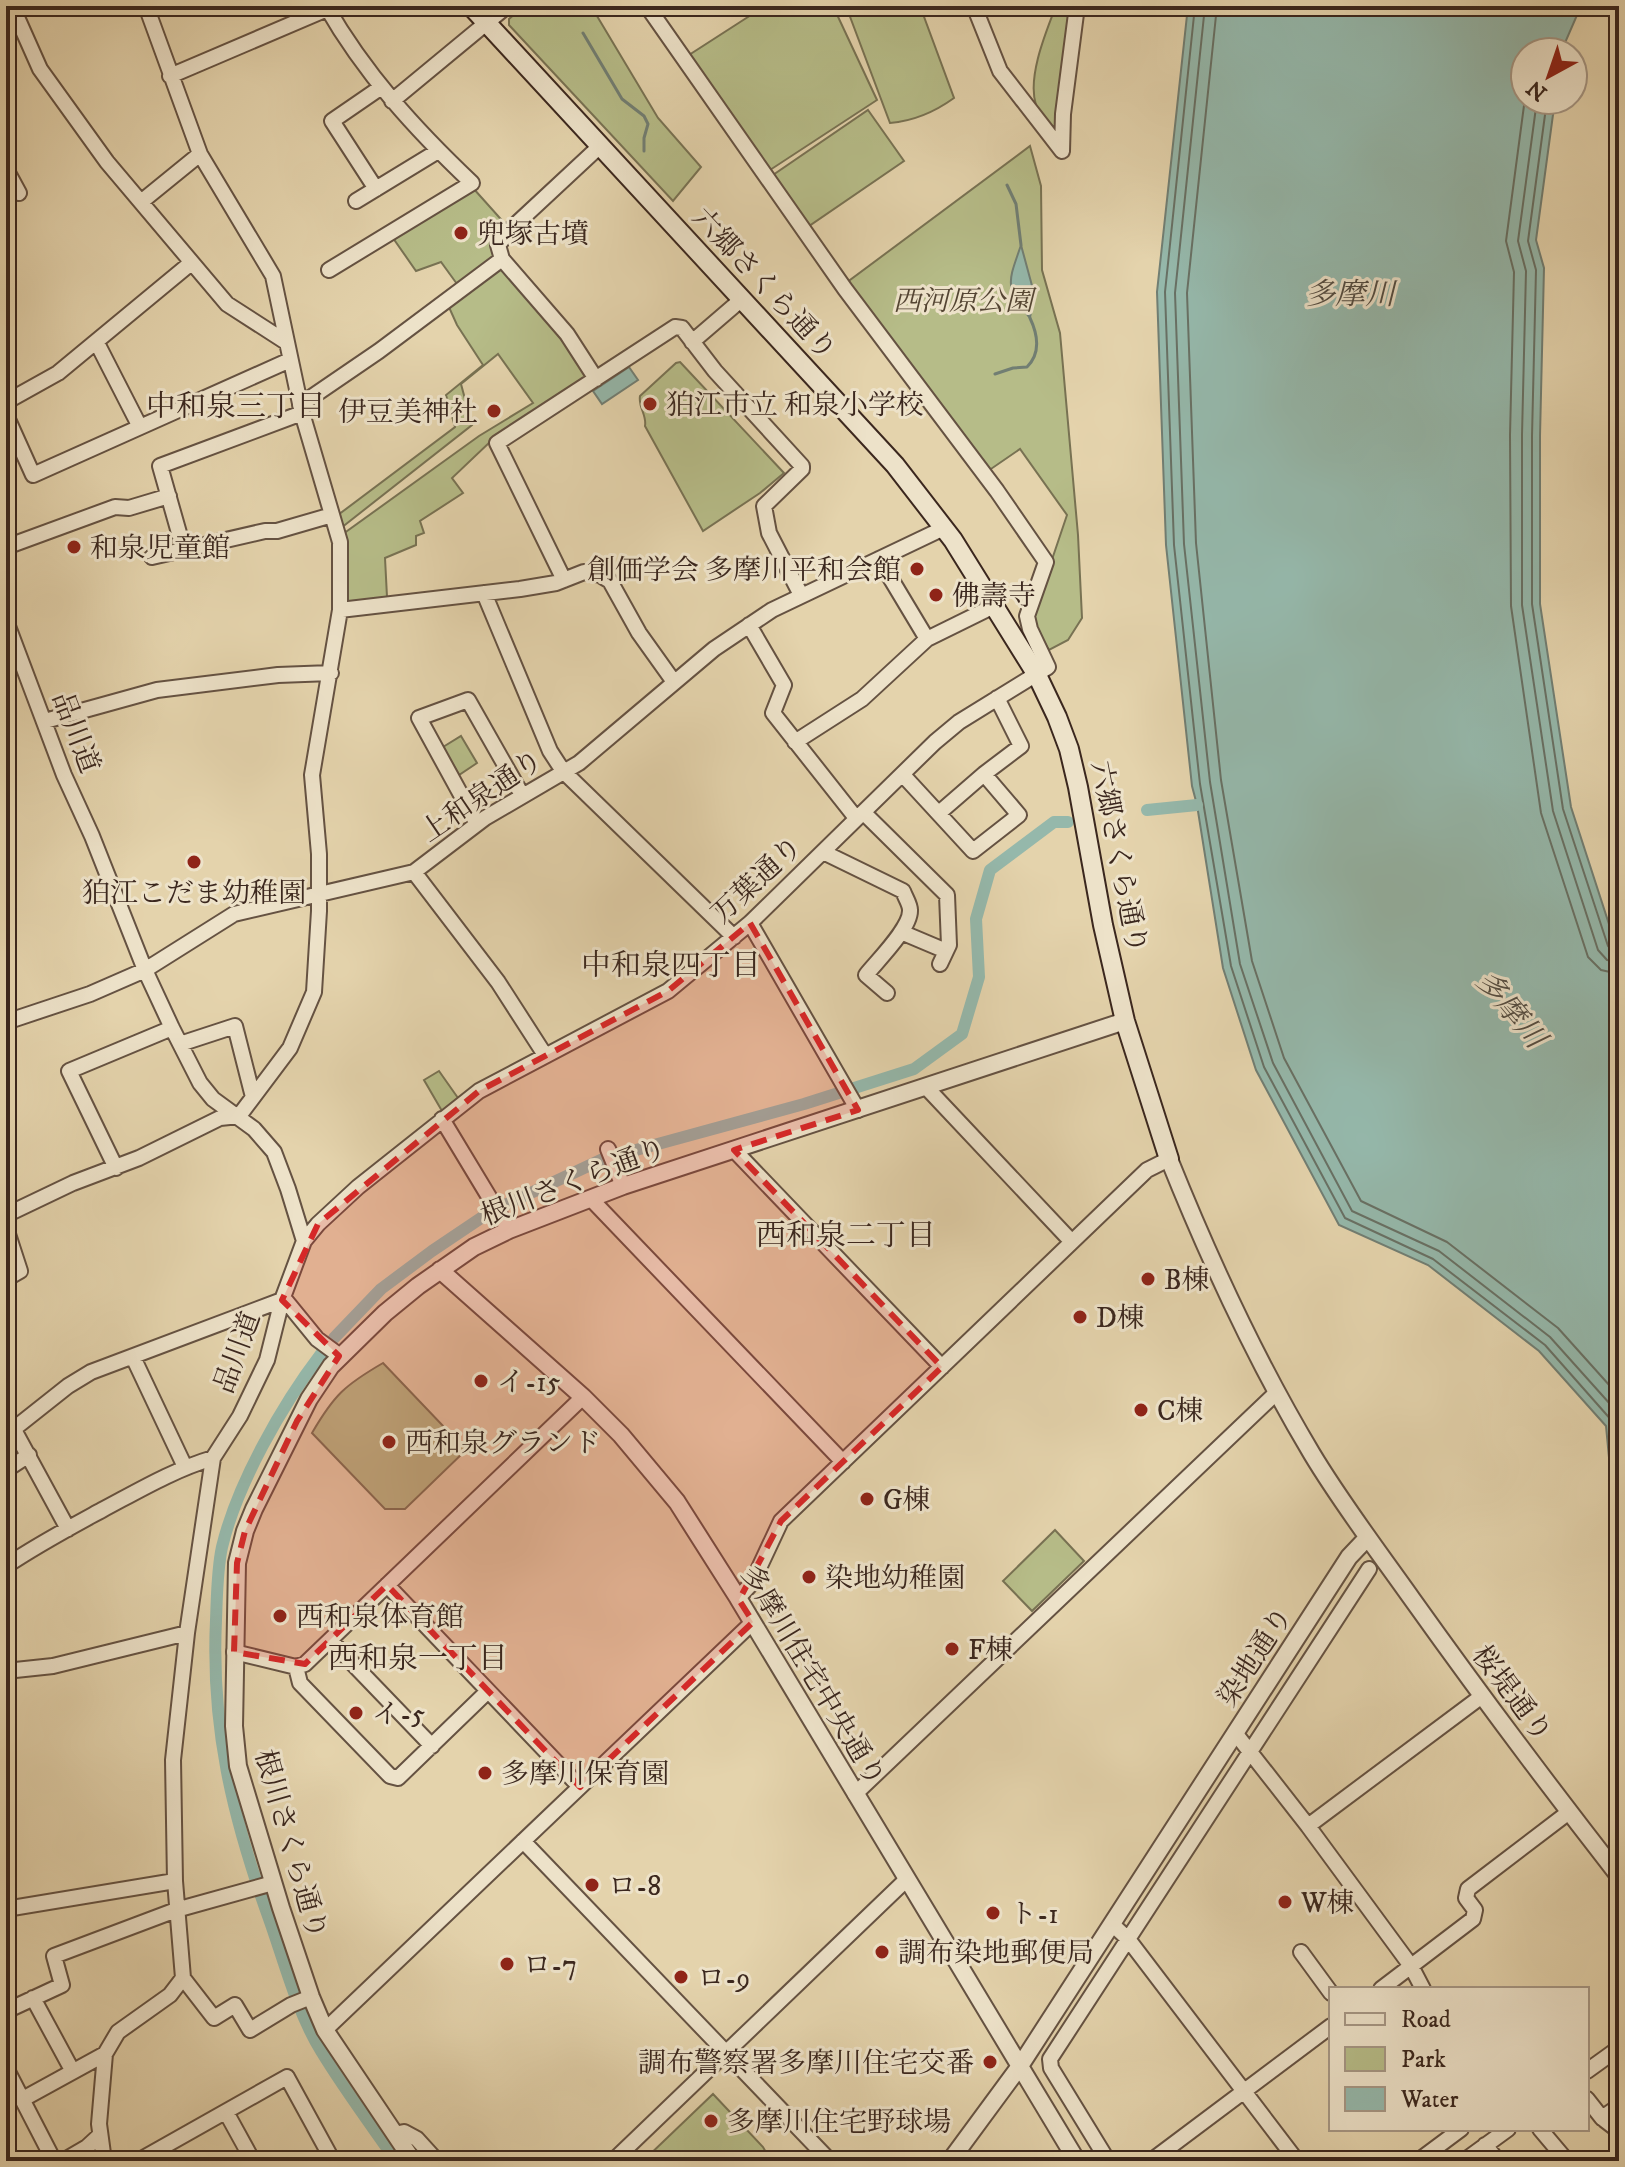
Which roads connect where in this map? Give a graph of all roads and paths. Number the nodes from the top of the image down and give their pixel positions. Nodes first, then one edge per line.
1 (12, 6) edge
2 (146, 6) edge
3 (471, 6) edge
4 (507, 6) edge
5 (647, 6) edge
6 (974, 6) edge
7 (1077, 6) edge
8 (327, 7) edge
9 (486, 21) junction
10 (170, 76) junction
11 (380, 88) junction
12 (392, 101) junction
13 (600, 146) junction
14 (438, 151) junction
15 (200, 154) junction
16 (6, 169) edge
17 (376, 189) junction
18 (19, 193) dead end
19 (356, 201) dead end
20 (141, 202) junction
21 (502, 259) junction
22 (191, 263) junction
23 (329, 270) dead end
24 (742, 299) junction
25 (286, 342) junction
26 (692, 342) junction
27 (97, 343) junction
28 (290, 360) junction
29 (596, 379) junction
30 (6, 402) edge
31 (301, 409) junction
32 (6, 415) edge
33 (140, 427) junction
34 (169, 496) junction
35 (332, 515) junction
36 (944, 528) junction
37 (6, 547) edge
38 (183, 547) junction
39 (152, 557) dead end
40 (879, 559) junction
41 (564, 580) junction
42 (484, 593) junction
43 (801, 595) junction
44 (994, 606) junction
45 (340, 610) junction
46 (6, 621) edge
47 (749, 625) junction
48 (927, 639) junction
49 (331, 673) junction
50 (1037, 675) junction
51 (674, 682) junction
52 (997, 698) junction
53 (45, 721) junction
54 (795, 742) junction
55 (563, 771) junction
56 (984, 774) junction
57 (903, 775) junction
58 (522, 795) junction
59 (939, 813) junction
60 (860, 815) junction
61 (477, 824) junction
62 (823, 852) junction
63 (414, 872) junction
64 (319, 895) junction
65 (750, 923) junction
66 (901, 932) junction
67 (734, 937) junction
68 (145, 970) junction
69 (887, 993) dead end
70 (1125, 1021) junction
71 (6, 1022) edge
72 (172, 1028) junction
73 (180, 1044) junction
74 (545, 1055) junction
75 (926, 1087) junction
76 (253, 1097) junction
77 (855, 1104) junction
78 (239, 1116) junction
79 (442, 1119) junction
80 (734, 1150) junction
81 (611, 1155) dead end
82 (1169, 1159) junction
83 (116, 1168) junction
84 (623, 1186) junction
85 (591, 1199) junction
86 (6, 1215) edge
87 (505, 1224) junction
88 (6, 1228) edge
89 (304, 1241) junction
90 (1072, 1242) junction
91 (440, 1270) junction
92 (6, 1279) edge
93 (282, 1300) junction
94 (340, 1356) junction
95 (133, 1357) junction
96 (942, 1367) junction
97 (1276, 1393) junction
98 (583, 1397) junction
99 (9, 1420) edge
100 (29, 1455) junction
101 (213, 1458) junction
102 (843, 1462) junction
103 (185, 1467) junction
104 (6, 1470) edge
105 (68, 1529) junction
106 (1367, 1538) junction
107 (6, 1566) edge
108 (1369, 1569) dead end
109 (387, 1585) junction
110 (738, 1598) junction
111 (753, 1622) junction
112 (187, 1633) junction
113 (330, 1640) junction
114 (234, 1652) junction
115 (296, 1667) junction
116 (6, 1671) edge
117 (488, 1691) junction
118 (1482, 1696) junction
119 (1236, 1734) junction
120 (432, 1746) junction
121 (1251, 1752) junction
122 (580, 1787) junction
123 (855, 1794) junction
124 (1569, 1812) junction
125 (1308, 1826) junction
126 (523, 1841) junction
127 (1619, 1876) edge
128 (907, 1879) junction
129 (175, 1881) junction
130 (269, 1884) junction
131 (6, 1909) edge
132 (176, 1910) junction
133 (1112, 1924) junction
134 (1128, 1939) junction
135 (1301, 1952) dead end
136 (1411, 1966) junction
137 (183, 1978) junction
138 (1384, 1987) edge
139 (1422, 1987) edge
140 (1329, 1990) edge
141 (33, 1998) junction
142 (302, 2000) junction
143 (6, 2011) edge
144 (1329, 2027) edge
145 (325, 2030) junction
146 (1619, 2048) edge
147 (727, 2052) junction
148 (105, 2054) junction
149 (1020, 2066) junction
150 (6, 2068) edge
151 (72, 2070) junction
152 (1589, 2070) edge
153 (1244, 2091) junction
154 (23, 2099) junction
155 (1589, 2102) edge
156 (1619, 2106) edge
157 (226, 2112) junction
158 (1602, 2118) junction
159 (1458, 2131) edge
160 (1505, 2131) edge
161 (1542, 2131) edge
162 (1619, 2131) edge
163 (395, 2134) junction
164 (100, 2135) junction
165 (1485, 2145) junction
166 (165, 2146) junction
167 (54, 2161) edge
168 (63, 2161) edge
169 (104, 2161) edge
170 (138, 2161) edge
171 (173, 2161) edge
172 (253, 2161) edge
173 (333, 2161) edge
174 (413, 2161) edge
175 (437, 2161) edge
176 (613, 2161) edge
177 (830, 2161) edge
178 (950, 2161) edge
179 (1077, 2161) edge
180 (1108, 2161) edge
181 (1151, 2161) edge
182 (1297, 2161) edge
183 (1418, 2161) edge
184 (1464, 2161) edge
185 (1498, 2161) edge
186 (1567, 2161) edge

1 - 20 street
2 - 10 street
3 - 9 main road, 六郷さくら通り
4 - 9 street
5 - 50 street
6 - 7 street
8 - 10 street
8 - 11 street
9 - 12 street
9 - 13 main road, 六郷さくら通り
10 - 15 street
11 - 12 street
11 - 17 street
12 - 14 street
13 - 21 street
13 - 24 main road, 六郷さくら通り
14 - 17 street
14 - 23 street
15 - 20 street
15 - 25 street
16 - 18 street
17 - 19 street
20 - 22 street
21 - 29 street
21 - 31 street
22 - 25 street
22 - 27 street
24 - 26 street
24 - 36 main road, 六郷さくら通り
25 - 28 street
26 - 29 street
26 - 43 street
27 - 30 street
27 - 33 street
28 - 31 street
28 - 33 street
29 - 41 street
31 - 34 street
31 - 35 street
32 - 33 street
34 - 37 street
34 - 38 street
35 - 38 street
35 - 45 street
36 - 40 street, 上和泉通り
36 - 44 main road, 六郷さくら通り
38 - 39 street
40 - 43 street, 上和泉通り
40 - 48 street
41 - 42 street
41 - 51 street
42 - 45 street
42 - 55 street
43 - 47 street, 上和泉通り
44 - 48 street
44 - 50 main road, 六郷さくら通り
45 - 49 street
46 - 53 street, 品川道
47 - 51 street, 上和泉通り
47 - 54 street
48 - 54 street
49 - 53 street
49 - 64 street
50 - 52 street, 万葉通り
50 - 70 main road, 六郷さくら通り
51 - 55 street, 上和泉通り
52 - 56 street
52 - 57 street, 万葉通り
53 - 68 street, 品川道
54 - 60 street
55 - 58 street, 上和泉通り
55 - 67 street
56 - 59 street
56 - 59 street
57 - 59 street
57 - 60 street, 万葉通り
58 - 61 street, 上和泉通り
58 - 61 street
60 - 62 street, 万葉通り
60 - 66 street
61 - 63 street, 上和泉通り
62 - 65 street, 万葉通り
62 - 66 street
63 - 64 street, 上和泉通り
63 - 74 street
64 - 68 street, 上和泉通り
64 - 76 street
65 - 67 street, 万葉通り
65 - 77 street
66 - 69 street
67 - 74 street, 万葉通り
68 - 71 street, 上和泉通り
68 - 72 street, 品川道
70 - 75 street, 根川さくら通り
70 - 82 main road, 六郷さくら通り
72 - 73 street, 品川道
72 - 83 street
73 - 76 street
73 - 78 street, 品川道
74 - 79 street, 万葉通り
75 - 77 street, 根川さくら通り
75 - 90 street
76 - 78 street
77 - 80 street, 根川さくら通り
78 - 83 street
78 - 89 street, 品川道
79 - 87 street
79 - 89 street, 万葉通り
80 - 84 street, 根川さくら通り
80 - 96 street
81 - 84 street
82 - 90 street
82 - 97 street
83 - 86 street
84 - 85 street, 根川さくら通り
85 - 87 street, 根川さくら通り
85 - 102 street
87 - 91 street, 根川さくら通り
88 - 92 street
89 - 93 street, 品川道
90 - 96 street
91 - 94 street, 根川さくら通り
91 - 98 street, 多摩川住宅中央通り
93 - 94 street
93 - 95 street
93 - 101 street, 品川道
94 - 114 street, 根川さくら通り
95 - 99 street
95 - 103 street
96 - 102 street
97 - 106 street
97 - 123 street
98 - 109 street
98 - 110 street, 多摩川住宅中央通り
99 - 100 street
100 - 104 street
100 - 105 street
101 - 103 street
101 - 112 street, 品川道
102 - 110 street
103 - 105 street
105 - 107 street
106 - 118 street, 桜堤通り
106 - 119 street, 染地通り
108 - 121 street
109 - 113 street
109 - 117 street
110 - 111 street, 多摩川住宅中央通り
111 - 122 street
111 - 123 street, 多摩川住宅中央通り
112 - 116 street
112 - 129 street, 品川道
113 - 115 street
113 - 120 street
114 - 115 street
114 - 130 street, 根川さくら通り
115 - 120 street
117 - 120 street
117 - 122 street
118 - 124 street, 桜堤通り
118 - 125 street
119 - 121 street
119 - 133 street, 染地通り
121 - 125 street
121 - 134 street
122 - 126 street
123 - 128 street, 多摩川住宅中央通り
124 - 127 street, 桜堤通り
124 - 136 street
125 - 136 street
126 - 145 street
126 - 147 street
128 - 147 street
128 - 149 street, 多摩川住宅中央通り
129 - 131 street
129 - 132 street, 品川道
130 - 132 street
130 - 142 street, 根川さくら通り
132 - 137 street, 品川道
132 - 141 street
133 - 134 street
133 - 149 street, 染地通り
134 - 153 street
134 - 180 street
135 - 140 street
136 - 138 street
136 - 139 street
137 - 142 street
137 - 148 street
141 - 143 street
141 - 151 street
142 - 145 street, 根川さくら通り
144 - 153 street
145 - 163 street, 根川さくら通り
146 - 152 street
147 - 176 street
147 - 177 street
148 - 151 street
148 - 164 street
149 - 178 street, 染地通り
149 - 179 street, 多摩川住宅中央通り
150 - 154 street
151 - 154 street
153 - 181 street
153 - 182 street
154 - 167 street
155 - 158 street
156 - 158 street
157 - 166 street
157 - 172 street
157 - 173 street
158 - 162 street
159 - 183 street
160 - 165 street
161 - 186 street
163 - 174 street, 根川さくら通り
163 - 175 street
164 - 168 street
164 - 169 street
165 - 184 street
165 - 185 street
166 - 170 street
166 - 171 street

